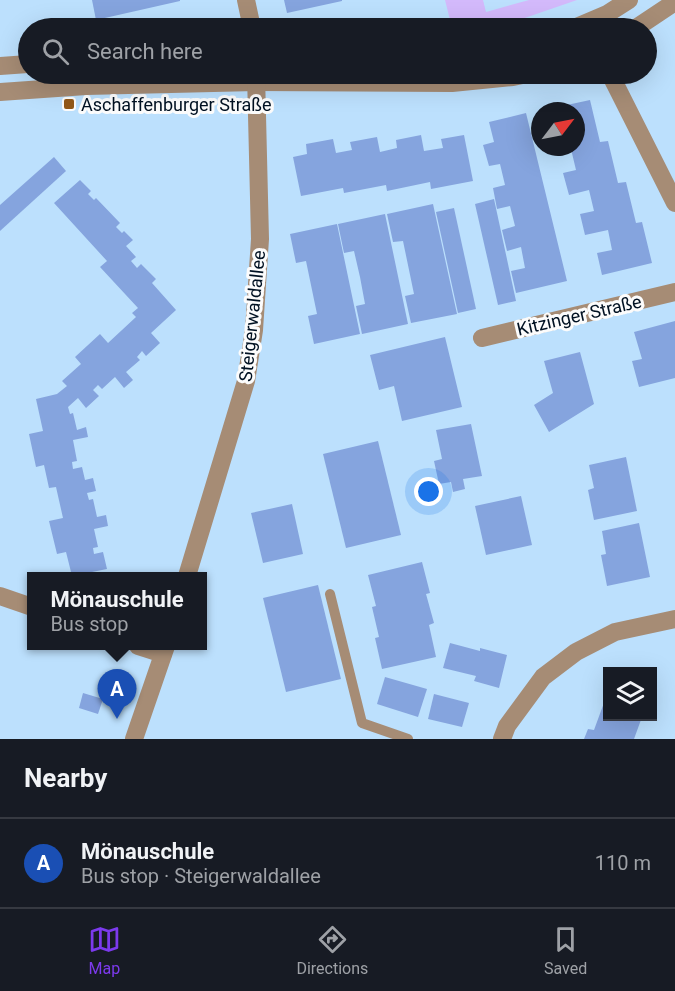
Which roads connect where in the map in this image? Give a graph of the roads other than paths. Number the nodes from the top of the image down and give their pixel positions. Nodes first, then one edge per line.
1 (246, 0) edge
2 (629, 0) edge
3 (675, 2) edge
4 (250, 18) edge
5 (598, 18) edge
6 (651, 18) edge
7 (18, 65) edge
8 (0, 66) edge
9 (128, 84) edge
10 (256, 84) edge
11 (615, 84) edge
12 (0, 92) edge
13 (675, 203) edge
14 (675, 292) edge
15 (482, 338) dead end
16 (188, 572) edge
17 (330, 594) dead end
18 (0, 596) edge
19 (27, 605) edge
20 (675, 619) edge
21 (164, 650) edge
22 (134, 739) edge
23 (408, 739) edge
24 (502, 739) edge

1 - 4 street
2 - 5 street
3 - 6 street
7 - 8 street
9 - 12 street
10 - 16 street, Steigerwaldallee
11 - 13 street
14 - 15 street, Kitzinger Straße
17 - 23 lane
18 - 19 street
20 - 24 street
21 - 22 street

